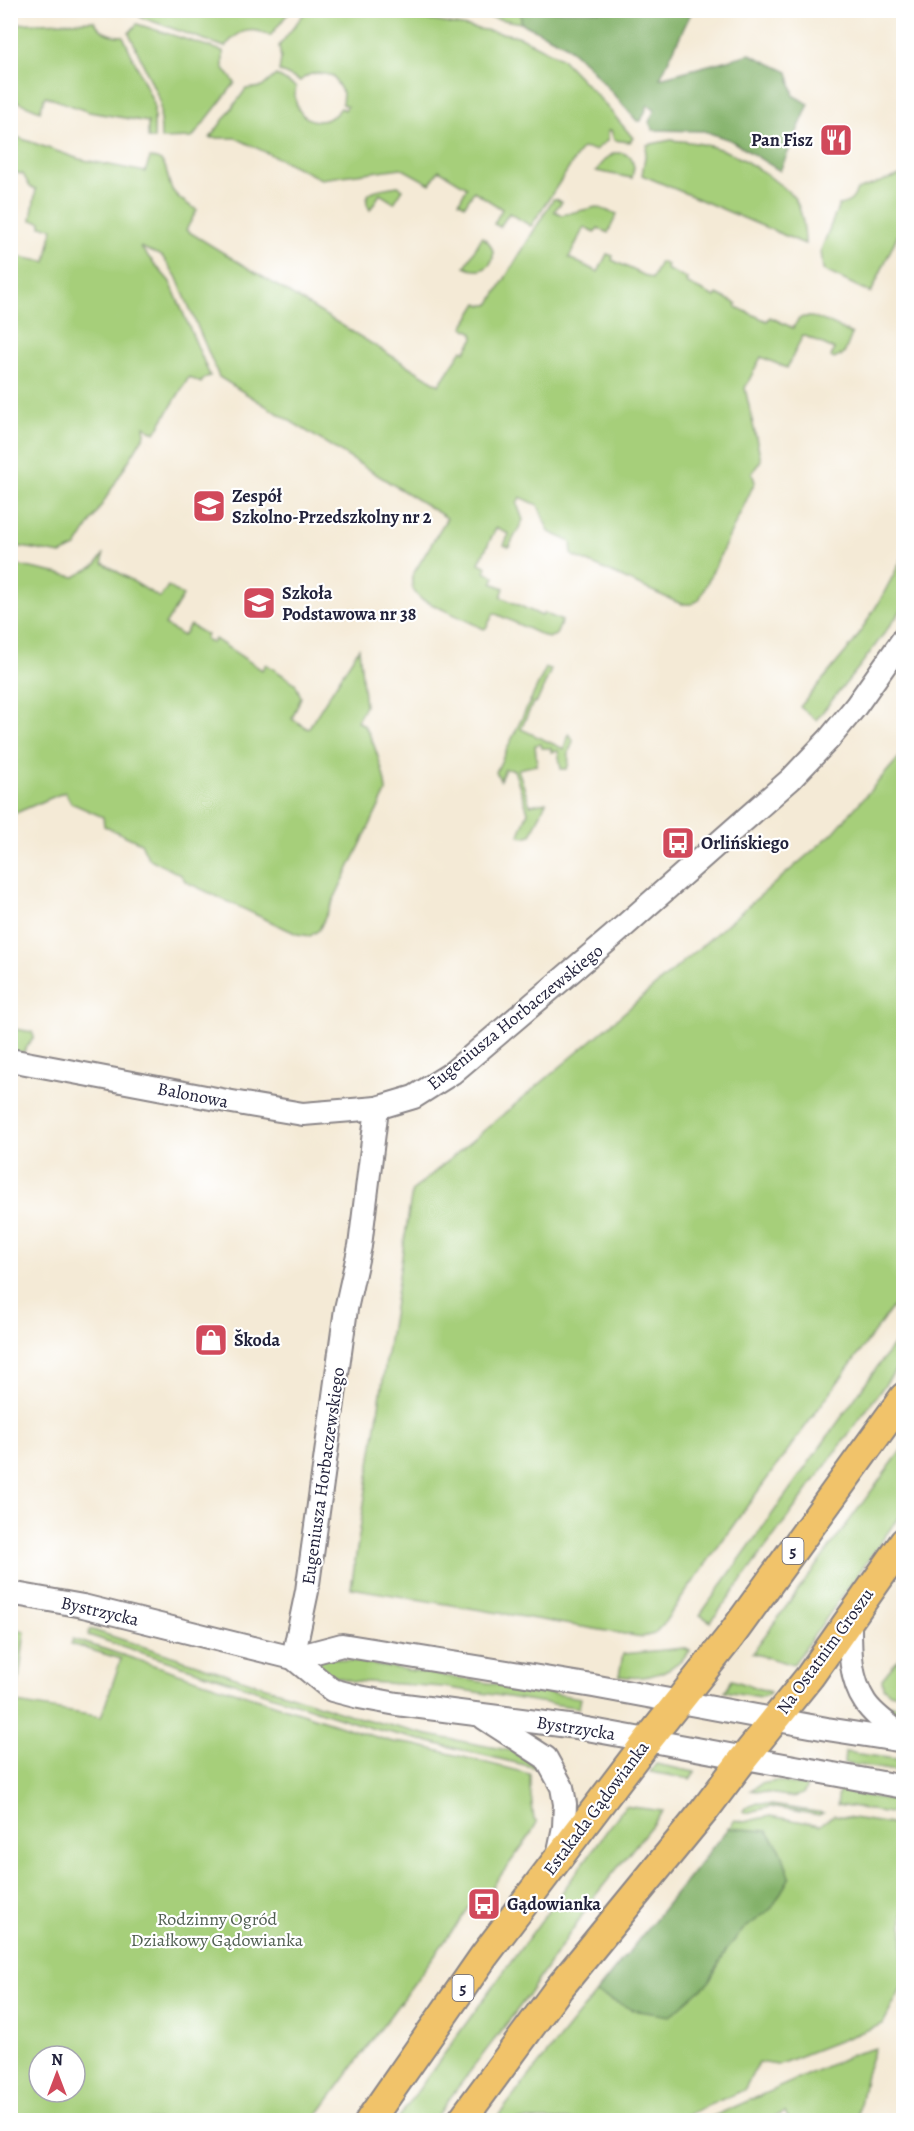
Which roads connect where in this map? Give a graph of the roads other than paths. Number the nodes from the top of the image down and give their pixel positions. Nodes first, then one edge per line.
1 (903, 638) edge
2 (10, 1060) edge
3 (376, 1108) junction
4 (903, 1398) edge
5 (903, 1542) edge
6 (10, 1593) edge
7 (850, 1619) junction
8 (293, 1658) junction
9 (679, 1701) junction
10 (478, 1714) junction
11 (774, 1719) junction
12 (903, 1739) edge
13 (648, 1740) junction
14 (744, 1758) junction
15 (903, 1787) edge
16 (558, 1857) junction
17 (370, 2121) edge
18 (462, 2121) edge

1 - 3 street, Eugeniusza Horbaczewskiego
2 - 3 street, Balonowa
3 - 8 street, Eugeniusza Horbaczewskiego
4 - 9 main road, 5
5 - 7 main road, Na Ostatnim Groszu
6 - 8 street, Bystrzycka
7 - 11 main road, Na Ostatnim Groszu
7 - 12 street
8 - 9 street, Bystrzycka
8 - 10 street, Bystrzycka
9 - 11 street, Bystrzycka
9 - 13 main road, Estakada Gądowianka / 5
10 - 13 street, Bystrzycka
10 - 16 street
11 - 12 street, Bystrzycka
11 - 14 main road, Na Ostatnim Groszu
13 - 14 street, Bystrzycka
13 - 16 main road, Estakada Gądowianka / 5
14 - 15 street, Bystrzycka
14 - 18 main road
16 - 17 main road, Estakada Gądowianka / 5

